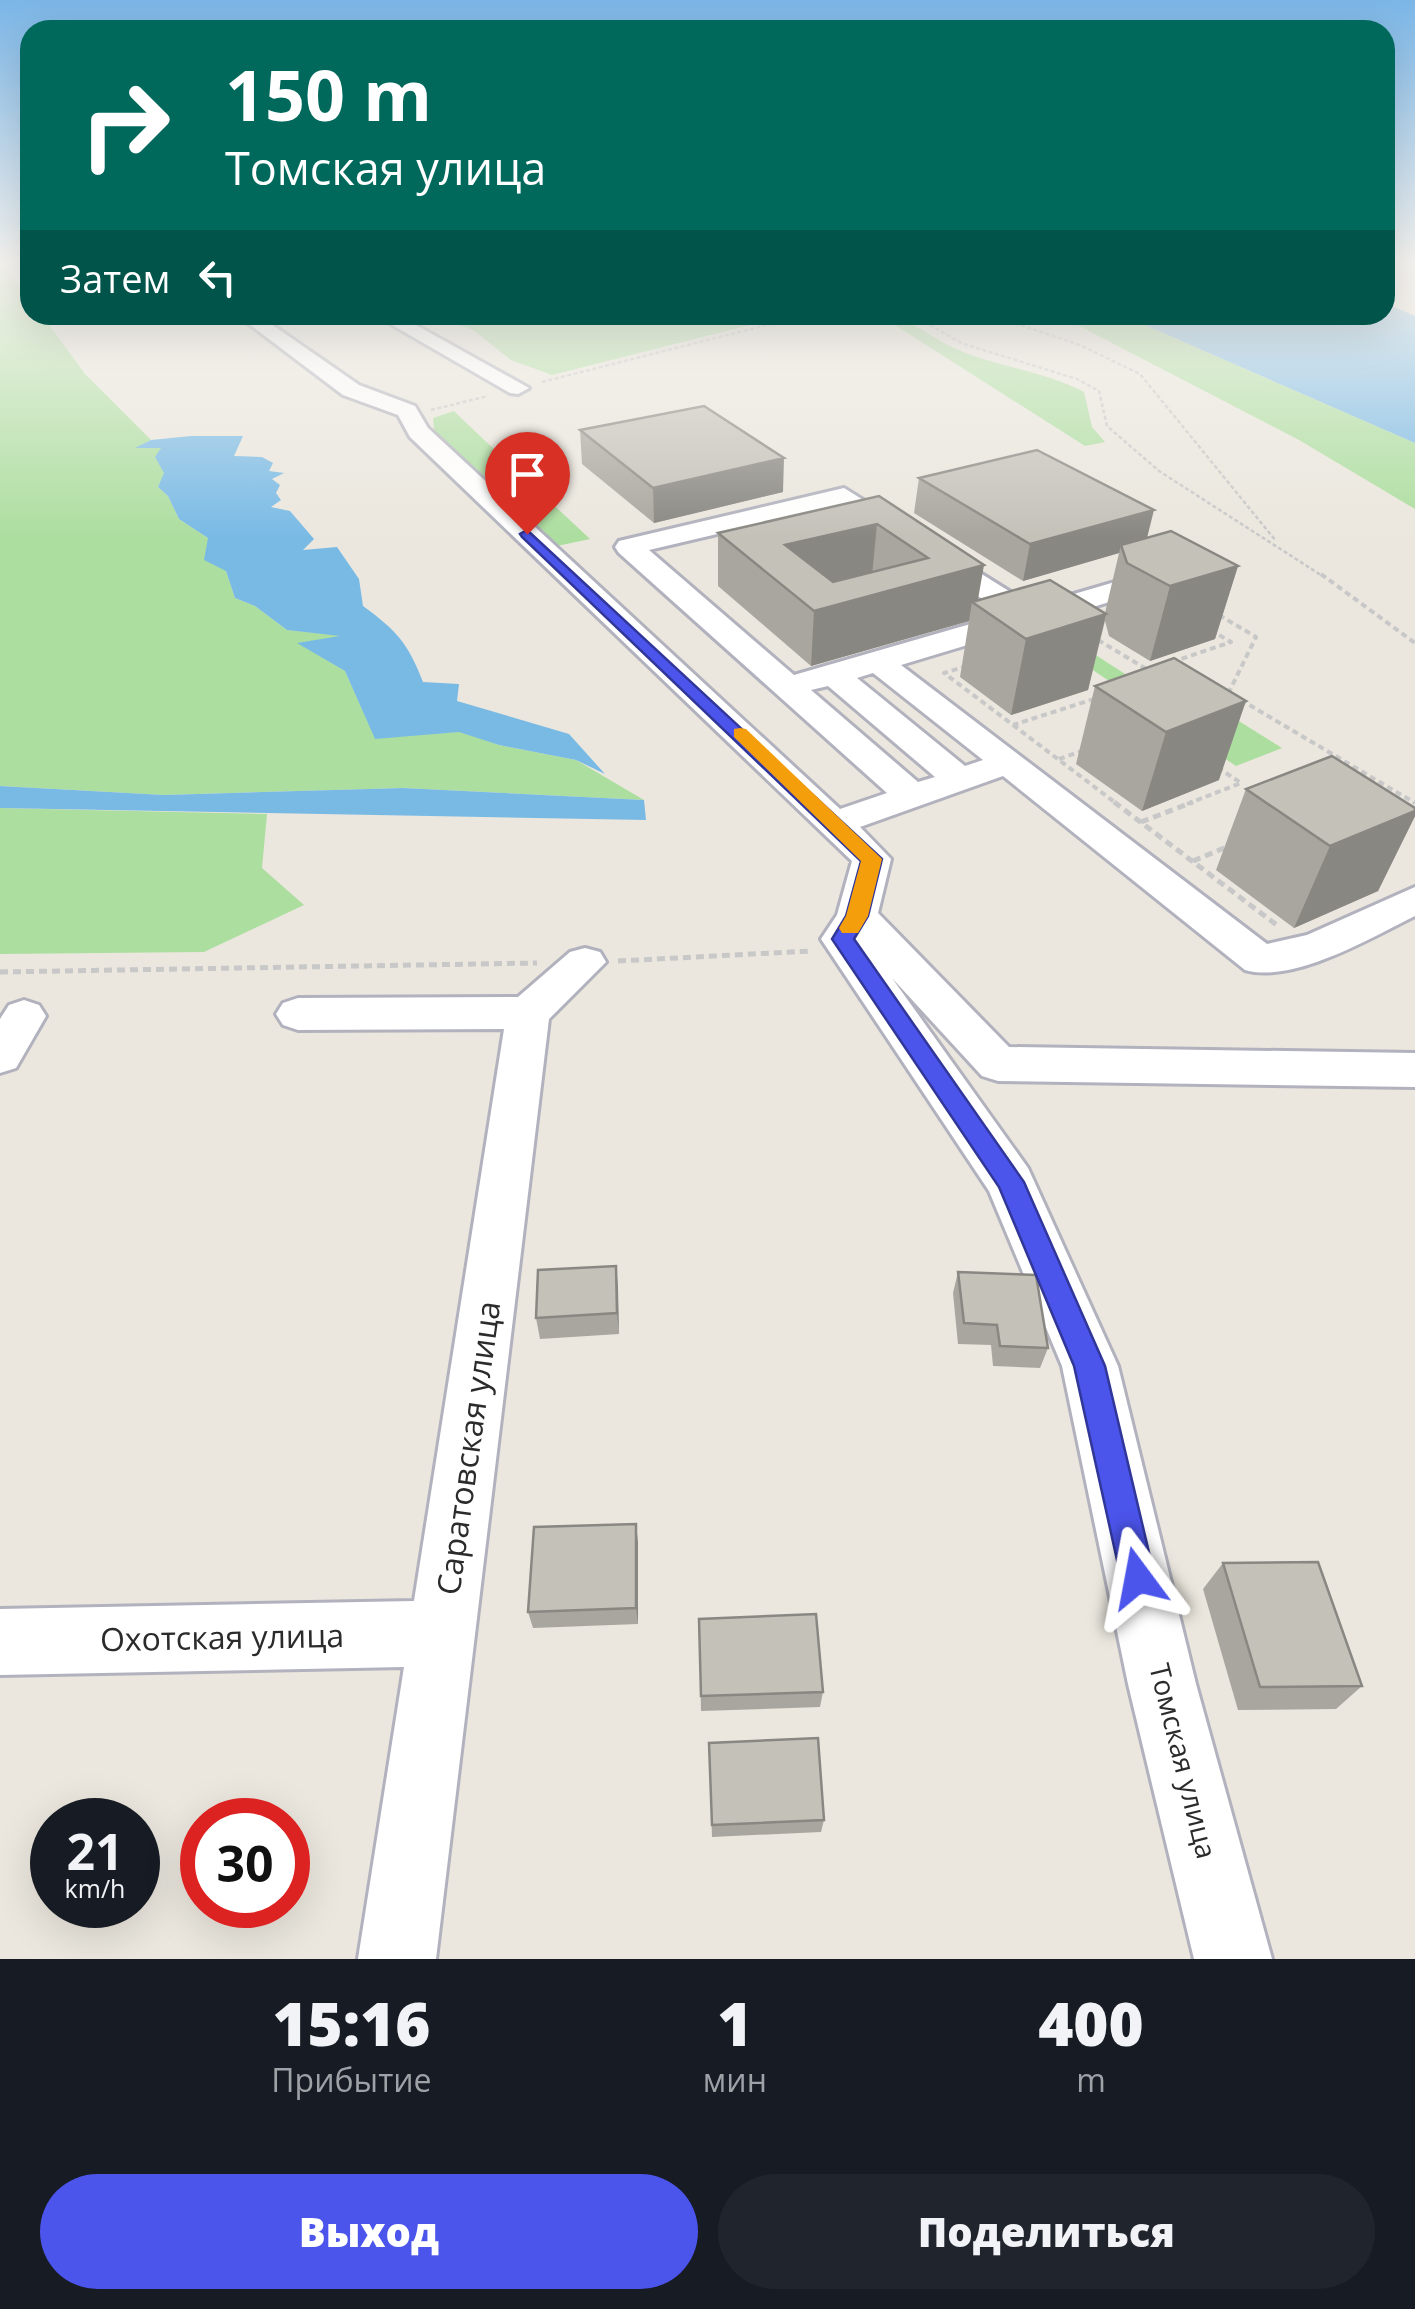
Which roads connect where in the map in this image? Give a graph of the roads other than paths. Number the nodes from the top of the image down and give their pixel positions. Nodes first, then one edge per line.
1 (301, 354) edge
2 (456, 354) edge
3 (518, 388) road end
4 (878, 662) junction
5 (833, 674) junction
6 (788, 687) junction
7 (1010, 744) junction
8 (960, 780) junction
9 (912, 796) junction
10 (836, 823) junction
11 (1415, 900) edge
12 (850, 928) junction
13 (585, 962) road end
14 (528, 1012) junction
15 (298, 1014) dead end
16 (12, 1016) edge
17 (0, 1056) edge
18 (1415, 1070) edge
19 (444, 1633) junction
20 (0, 1642) edge
21 (397, 1959) edge
22 (1232, 1959) edge

1 - 10 street
2 - 3 street
4 - 5 street
4 - 6 street
4 - 7 street
5 - 6 street
5 - 8 street
6 - 9 street
7 - 8 street
7 - 11 street
8 - 9 street
9 - 10 street
10 - 12 street
12 - 18 street
12 - 22 street, Томская улица
13 - 14 street
14 - 15 street
14 - 19 street, Саратовская улица
16 - 17 street
19 - 20 street, Охотская улица
19 - 21 street, Саратовская улица

